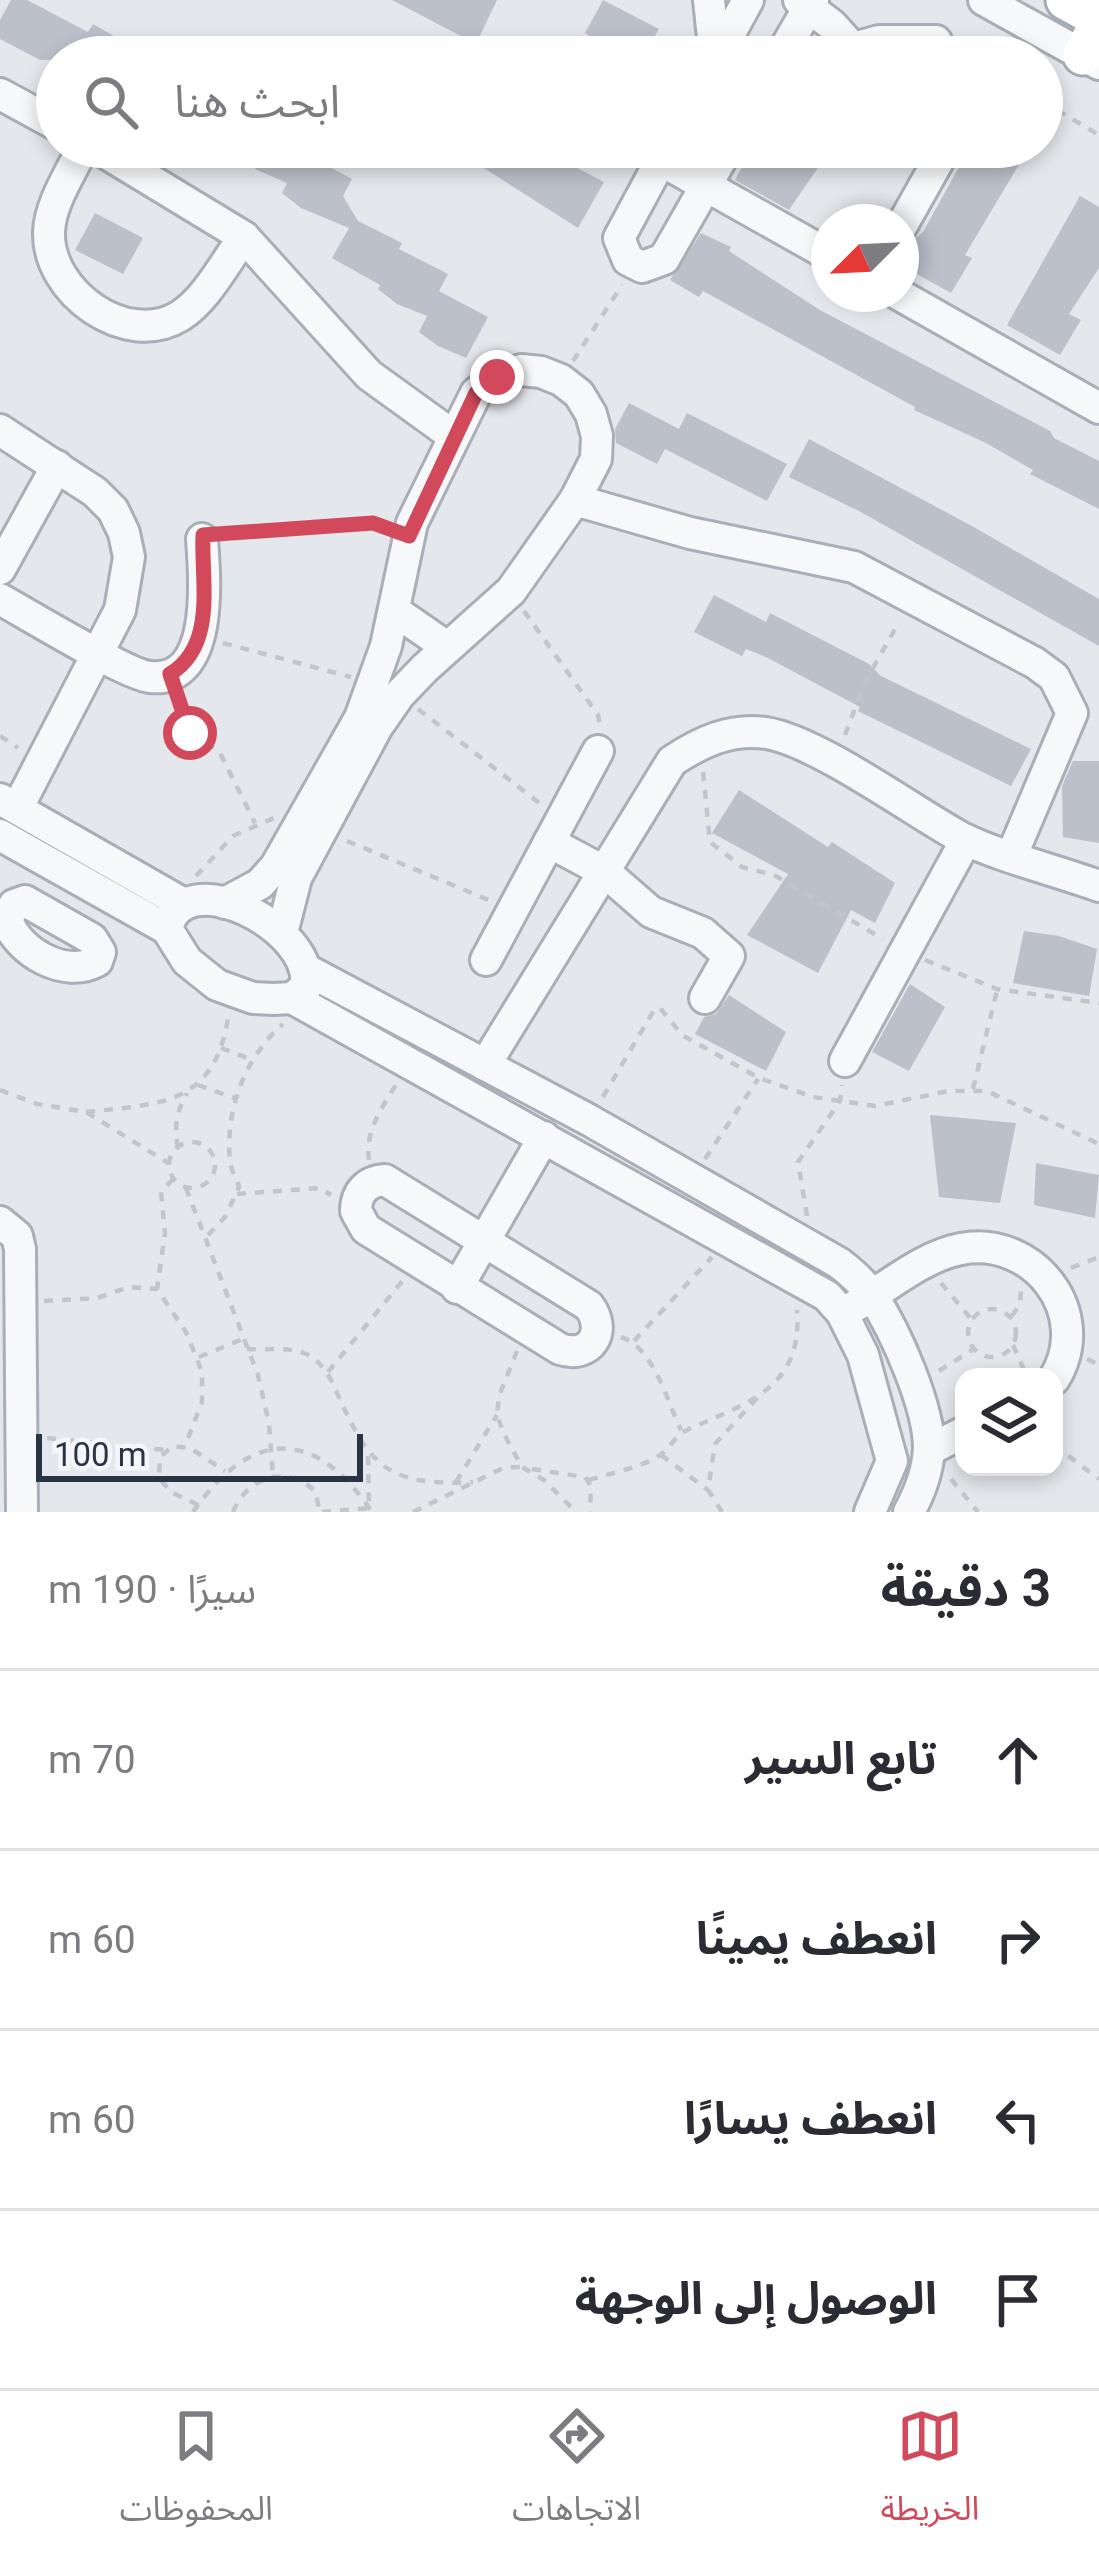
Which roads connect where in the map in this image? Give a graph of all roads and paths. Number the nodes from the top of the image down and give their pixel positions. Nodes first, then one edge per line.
1 (710, 0) edge
2 (748, 0) edge
3 (984, 0) edge
4 (1066, 0) edge
5 (807, 2) edge
6 (714, 36) edge
7 (728, 36) edge
8 (791, 36) edge
9 (841, 36) edge
10 (1095, 41) edge
11 (0, 94) edge
12 (36, 114) edge
13 (1063, 114) edge
14 (1099, 135) edge
15 (73, 168) edge
16 (131, 168) edge
17 (648, 168) edge
18 (680, 168) edge
19 (716, 168) edge
20 (935, 168) edge
21 (706, 186) junction
22 (914, 204) edge
23 (244, 237) junction
24 (811, 245) edge
25 (634, 265) junction
26 (919, 305) edge
27 (561, 380) junction
28 (1096, 400) edge
29 (0, 430) edge
30 (452, 435) junction
31 (57, 466) junction
32 (575, 500) junction
33 (409, 536) junction
34 (202, 538) joint
35 (0, 569) edge
36 (511, 591) junction
37 (911, 594) junction
38 (0, 599) edge
39 (395, 611) junction
40 (199, 636) junction
41 (447, 647) junction
42 (99, 653) junction
43 (170, 674) junction
44 (387, 688) junction
45 (700, 742) junction
46 (598, 751) joint
47 (844, 769) junction
48 (9, 803) edge
49 (314, 820) junction
50 (255, 823) junction
51 (555, 831) junction
52 (0, 835) edge
53 (966, 840) junction
54 (1012, 855) junction
55 (604, 872) junction
56 (82, 881) junction
57 (1099, 886) edge
58 (225, 903) junction
59 (176, 910) junction
60 (512, 910) junction
61 (60, 921) dead end
62 (282, 933) junction
63 (904, 952) junction
64 (486, 960) dead end
65 (212, 982) junction
66 (998, 989) junction
67 (301, 991) junction
68 (706, 998) dead end
69 (1099, 1003) edge
70 (221, 1048) junction
71 (250, 1059) junction
72 (845, 1061) joint
73 (408, 1064) junction
74 (485, 1066) junction
75 (759, 1078) junction
76 (198, 1085) junction
77 (973, 1089) junction
78 (0, 1090) edge
79 (187, 1093) junction
80 (236, 1100) junction
81 (840, 1101) junction
82 (86, 1112) junction
83 (589, 1120) junction
84 (544, 1137) junction
85 (1099, 1144) edge
86 (178, 1148) junction
87 (229, 1158) junction
88 (168, 1163) junction
89 (216, 1164) junction
90 (172, 1179) junction
91 (692, 1179) junction
92 (380, 1180) junction
93 (186, 1188) junction
94 (237, 1194) junction
95 (356, 1211) junction
96 (0, 1222) edge
97 (206, 1238) junction
98 (729, 1238) junction
99 (485, 1239) junction
100 (812, 1247) junction
101 (1099, 1257) edge
102 (925, 1263) junction
103 (417, 1264) junction
104 (785, 1270) junction
105 (1046, 1276) junction
106 (457, 1288) junction
107 (157, 1289) junction
108 (872, 1296) junction
109 (21, 1301) junction
110 (842, 1313) junction
111 (972, 1320) junction
112 (524, 1328) junction
113 (598, 1330) junction
114 (243, 1339) junction
115 (634, 1341) junction
116 (1012, 1345) junction
117 (247, 1349) junction
118 (972, 1350) junction
119 (199, 1358) junction
120 (1023, 1368) edge
121 (1058, 1368) edge
122 (328, 1372) junction
123 (11, 1373) edge
124 (910, 1377) junction
125 (768, 1387) junction
126 (497, 1415) junction
127 (681, 1432) junction
128 (23, 1435) junction
129 (955, 1438) edge
130 (185, 1447) junction
131 (273, 1449) junction
132 (166, 1450) junction
133 (1063, 1452) edge
134 (368, 1453) junction
135 (661, 1455) junction
136 (928, 1455) junction
137 (522, 1467) junction
138 (225, 1471) junction
139 (272, 1477) junction
140 (1099, 1479) edge
141 (589, 1480) junction
142 (473, 1482) junction
143 (455, 1483) junction
144 (708, 1490) junction
145 (196, 1509) edge
146 (371, 1510) edge
147 (876, 1510) edge
148 (22, 1512) edge
149 (233, 1512) edge
150 (321, 1512) edge
151 (413, 1512) edge
152 (576, 1512) edge
153 (590, 1512) edge
154 (722, 1512) edge
155 (909, 1512) edge
156 (978, 1512) edge

1 - 6 street
2 - 7 street
3 - 10 street
4 - 10 main road
5 - 8 street
5 - 9 street
11 - 12 street
13 - 14 path
15 - 23 street
16 - 23 street
17 - 25 street
18 - 21 street
19 - 21 street
20 - 22 street
21 - 24 street
21 - 25 street
23 - 30 street
25 - 27 path
26 - 28 street
27 - 30 street
27 - 32 street
29 - 31 street
30 - 33 street
31 - 35 street
31 - 42 street
32 - 36 street
32 - 37 street
33 - 34 path
33 - 39 street
34 - 40 street
36 - 41 street
36 - 46 path
37 - 47 path
37 - 54 street
38 - 42 street
39 - 41 street
39 - 44 street
40 - 43 street
40 - 44 path
41 - 44 street
42 - 43 street
42 - 48 street
43 - 50 path
44 - 49 street
44 - 51 path
45 - 47 street
45 - 55 street
45 - 63 path
46 - 51 street
47 - 53 street
48 - 59 street
49 - 50 path
49 - 58 street
49 - 60 path
49 - 62 street
50 - 59 path
51 - 55 street
51 - 60 street
52 - 56 street
53 - 54 street
53 - 63 street
54 - 57 street
55 - 68 street
55 - 74 street
56 - 59 street
56 - 61 street
58 - 59 street
58 - 62 street
59 - 65 street
60 - 64 street
62 - 67 street
63 - 66 path
63 - 72 street
65 - 67 street
65 - 70 path
66 - 69 path
66 - 77 path
67 - 71 path
67 - 73 street
67 - 74 street
70 - 71 path
70 - 76 path
71 - 80 path
72 - 81 path
73 - 84 street
73 - 92 path
74 - 83 street
75 - 81 path
75 - 83 path
75 - 91 path
76 - 79 path
76 - 80 path
77 - 81 path
77 - 85 path
78 - 82 path
79 - 82 path
79 - 86 path
80 - 87 path
81 - 100 path
82 - 88 path
83 - 91 street
84 - 98 street
84 - 99 street
86 - 88 path
86 - 89 path
87 - 89 path
87 - 94 path
88 - 90 path
89 - 93 path
90 - 93 path
90 - 107 path
91 - 100 street
92 - 95 street
92 - 99 street
93 - 97 path
94 - 95 path
94 - 97 path
95 - 103 street
96 - 109 street
97 - 114 path
98 - 104 street
98 - 115 path
99 - 106 street
99 - 113 street
100 - 108 street
101 - 105 path
102 - 105 street
102 - 108 street
102 - 111 path
103 - 106 street
103 - 122 path
104 - 110 street
104 - 125 path
105 - 121 street
106 - 112 street
107 - 109 path
107 - 119 path
108 - 110 street
108 - 124 street
109 - 123 street
110 - 147 street
111 - 116 path
111 - 118 path
112 - 113 street
112 - 126 path
113 - 115 path
114 - 117 path
114 - 119 path
115 - 127 path
116 - 118 path
116 - 120 path
117 - 122 path
117 - 131 path
118 - 124 path
119 - 130 path
122 - 134 path
123 - 128 street
124 - 136 street
125 - 127 path
125 - 144 path
126 - 137 path
126 - 143 path
127 - 135 path
128 - 132 path
128 - 148 street
129 - 136 street
130 - 132 path
130 - 138 path
131 - 138 path
131 - 139 path
131 - 146 path
132 - 145 path
133 - 140 path
134 - 143 path
134 - 146 path
135 - 141 path
135 - 144 path
136 - 155 street
136 - 156 path
137 - 141 path
137 - 142 path
137 - 152 path
138 - 145 path
139 - 149 path
139 - 150 path
141 - 153 path
142 - 143 path
142 - 151 path
144 - 154 path
146 - 150 path

